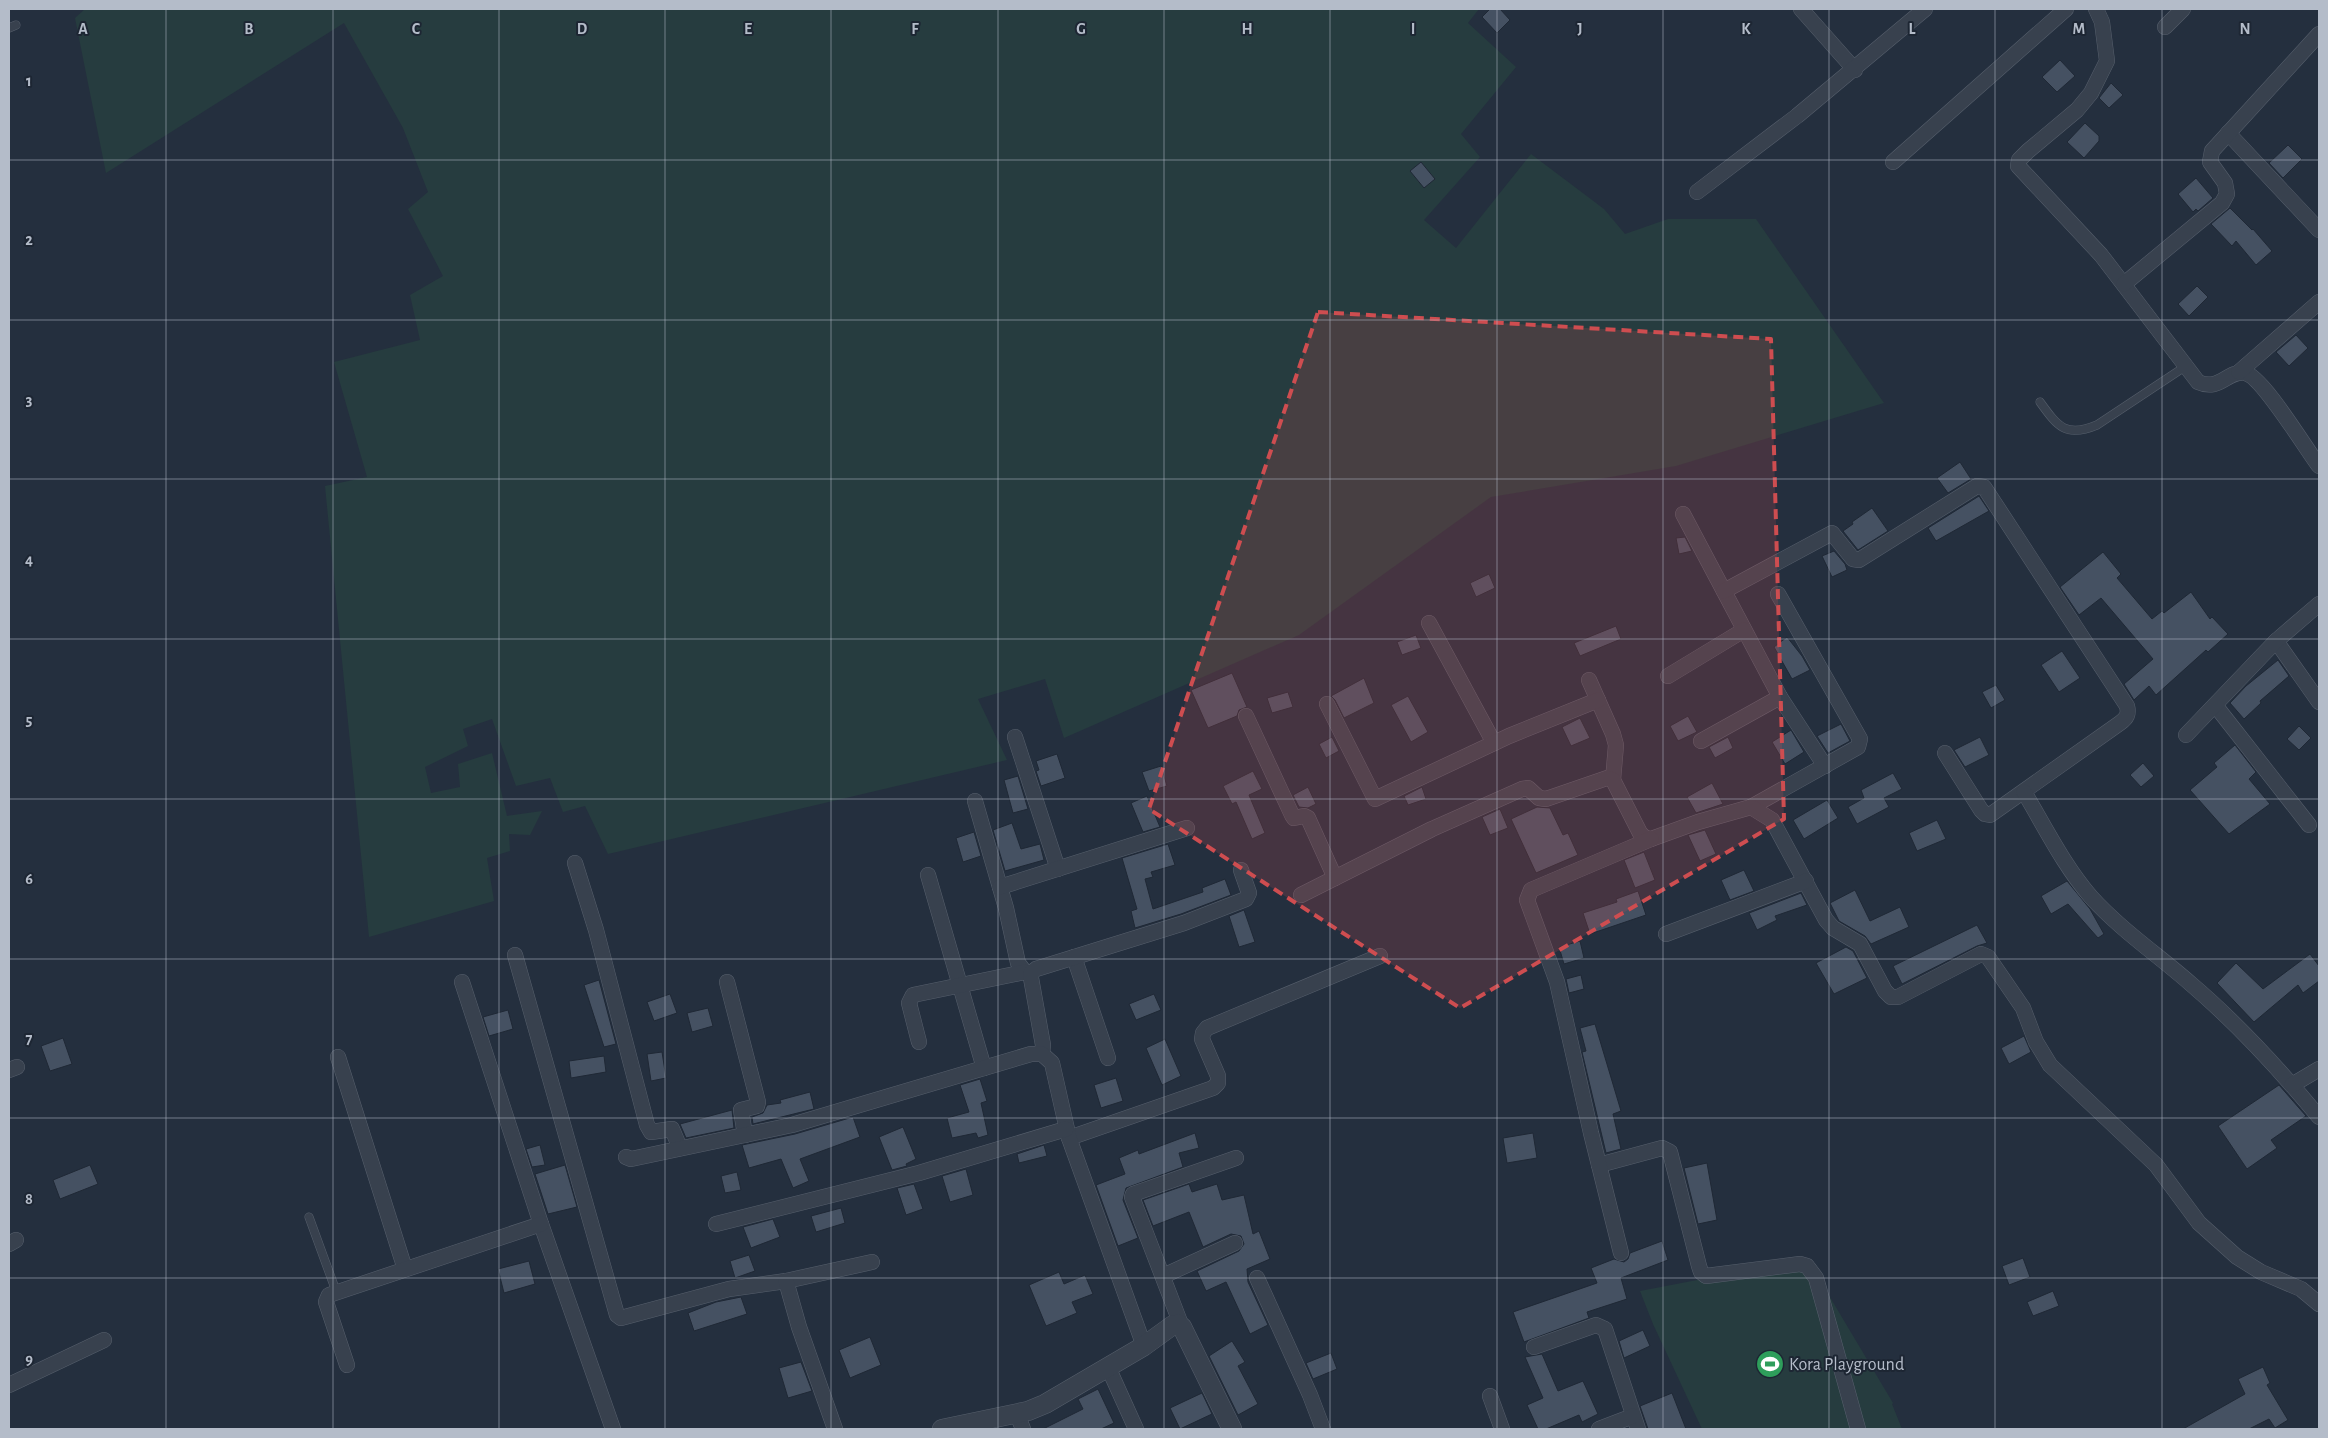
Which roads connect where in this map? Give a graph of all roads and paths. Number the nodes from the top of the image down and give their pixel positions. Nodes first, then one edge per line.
1 (1801, 9) edge
2 (1925, 9) edge
3 (2066, 9) edge
4 (2096, 9) edge
5 (2183, 9) edge
6 (2165, 28) dead end
7 (2319, 34) edge
8 (1855, 70) junction
9 (2228, 133) junction
10 (1893, 162) dead end
11 (1697, 192) dead end
12 (2319, 230) edge
13 (2124, 284) junction
14 (2319, 302) edge
15 (2186, 366) junction
16 (2239, 372) junction
17 (2040, 402) dead end
18 (2319, 466) edge
19 (1683, 514) dead end
20 (1724, 592) junction
21 (1778, 594) dead end
22 (2319, 604) edge
23 (1429, 623) dead end
24 (1744, 630) junction
25 (2276, 641) junction
26 (1668, 676) dead end
27 (1589, 680) dead end
28 (1780, 697) junction
29 (1598, 700) junction
30 (2319, 702) edge
31 (1327, 704) dead end
32 (2215, 705) junction
33 (1246, 716) dead end
34 (2186, 735) dead end
35 (1015, 737) dead end
36 (1701, 741) dead end
37 (1494, 743) junction
38 (1945, 753) dead end
39 (1825, 766) junction
40 (1614, 780) junction
41 (2024, 792) junction
42 (975, 801) dead end
43 (1751, 807) junction
44 (2309, 825) dead end
45 (1187, 828) dead end
46 (1651, 839) junction
47 (575, 862) dead end
48 (1058, 869) junction
49 (1241, 870) dead end
50 (928, 875) dead end
51 (1334, 878) junction
52 (1806, 881) junction
53 (1000, 887) junction
54 (1301, 895) dead end
55 (1666, 934) dead end
56 (515, 955) dead end
57 (1074, 956) junction
58 (1380, 956) dead end
59 (1028, 974) junction
60 (462, 982) dead end
61 (727, 982) dead end
62 (960, 984) junction
63 (919, 1042) dead end
64 (1042, 1054) junction
65 (338, 1057) dead end
66 (1108, 1058) dead end
67 (984, 1068) junction
68 (2319, 1069) edge
69 (2292, 1085) junction
70 (2319, 1117) edge
71 (1067, 1134) junction
72 (745, 1135) junction
73 (680, 1148) junction
74 (626, 1157) dead end
75 (1236, 1158) dead end
76 (1599, 1165) junction
77 (309, 1217) dead end
78 (541, 1224) junction
79 (716, 1224) dead end
80 (1235, 1243) dead end
81 (1621, 1253) dead end
82 (872, 1262) dead end
83 (405, 1269) junction
84 (1163, 1276) junction
85 (1257, 1278) dead end
86 (786, 1281) junction
87 (336, 1291) junction
88 (2319, 1304) edge
89 (1182, 1327) junction
90 (104, 1340) dead end
91 (1144, 1346) junction
92 (1534, 1347) dead end
93 (347, 1365) dead end
94 (1108, 1367) junction
95 (9, 1385) edge
96 (1490, 1396) dead end
97 (1020, 1422) edge
98 (1636, 1423) edge
99 (613, 1429) edge
100 (835, 1429) edge
101 (942, 1429) edge
102 (1136, 1429) edge
103 (1232, 1429) edge
104 (1323, 1429) edge
105 (1502, 1429) edge
106 (1599, 1429) edge
107 (1858, 1429) edge

1 - 8 street
2 - 8 street
3 - 10 street
4 - 13 street
5 - 6 street
7 - 9 street
8 - 11 street
9 - 12 street
9 - 13 street
13 - 15 street
14 - 16 street
15 - 16 street
15 - 17 lane
16 - 18 street
19 - 20 street
20 - 24 street
20 - 41 street
21 - 39 street
22 - 25 street
23 - 37 street
24 - 26 street
24 - 28 street
25 - 30 street
25 - 32 street
27 - 29 street
28 - 36 street
28 - 39 street
29 - 37 street
29 - 40 street
31 - 37 street
32 - 34 street
32 - 44 street
33 - 51 street
35 - 48 street
38 - 41 street
39 - 43 street
40 - 46 street
40 - 51 street
41 - 69 street
42 - 53 street
43 - 46 street
43 - 52 street
45 - 48 street
46 - 76 street
47 - 73 street
48 - 53 street
49 - 57 street
50 - 62 street
51 - 54 street
52 - 55 street
52 - 88 street
53 - 59 street
56 - 86 street
57 - 59 street
57 - 66 street
58 - 71 street
59 - 62 street
59 - 64 street
60 - 78 street
61 - 72 street
62 - 63 street
62 - 67 street
64 - 67 street
64 - 71 street
65 - 83 street
67 - 72 street
68 - 69 street
69 - 70 street
71 - 79 street
71 - 91 street
72 - 73 street
73 - 74 street
75 - 84 street
76 - 81 street
76 - 107 street
77 - 87 lane
78 - 83 street
78 - 99 street
80 - 84 street
82 - 86 street
83 - 87 street
84 - 89 street
85 - 104 street
86 - 100 street
87 - 93 street
89 - 91 street
89 - 103 street
90 - 95 street
91 - 94 street
92 - 98 street
94 - 97 street
94 - 102 street
96 - 105 street
97 - 101 street
98 - 106 street

